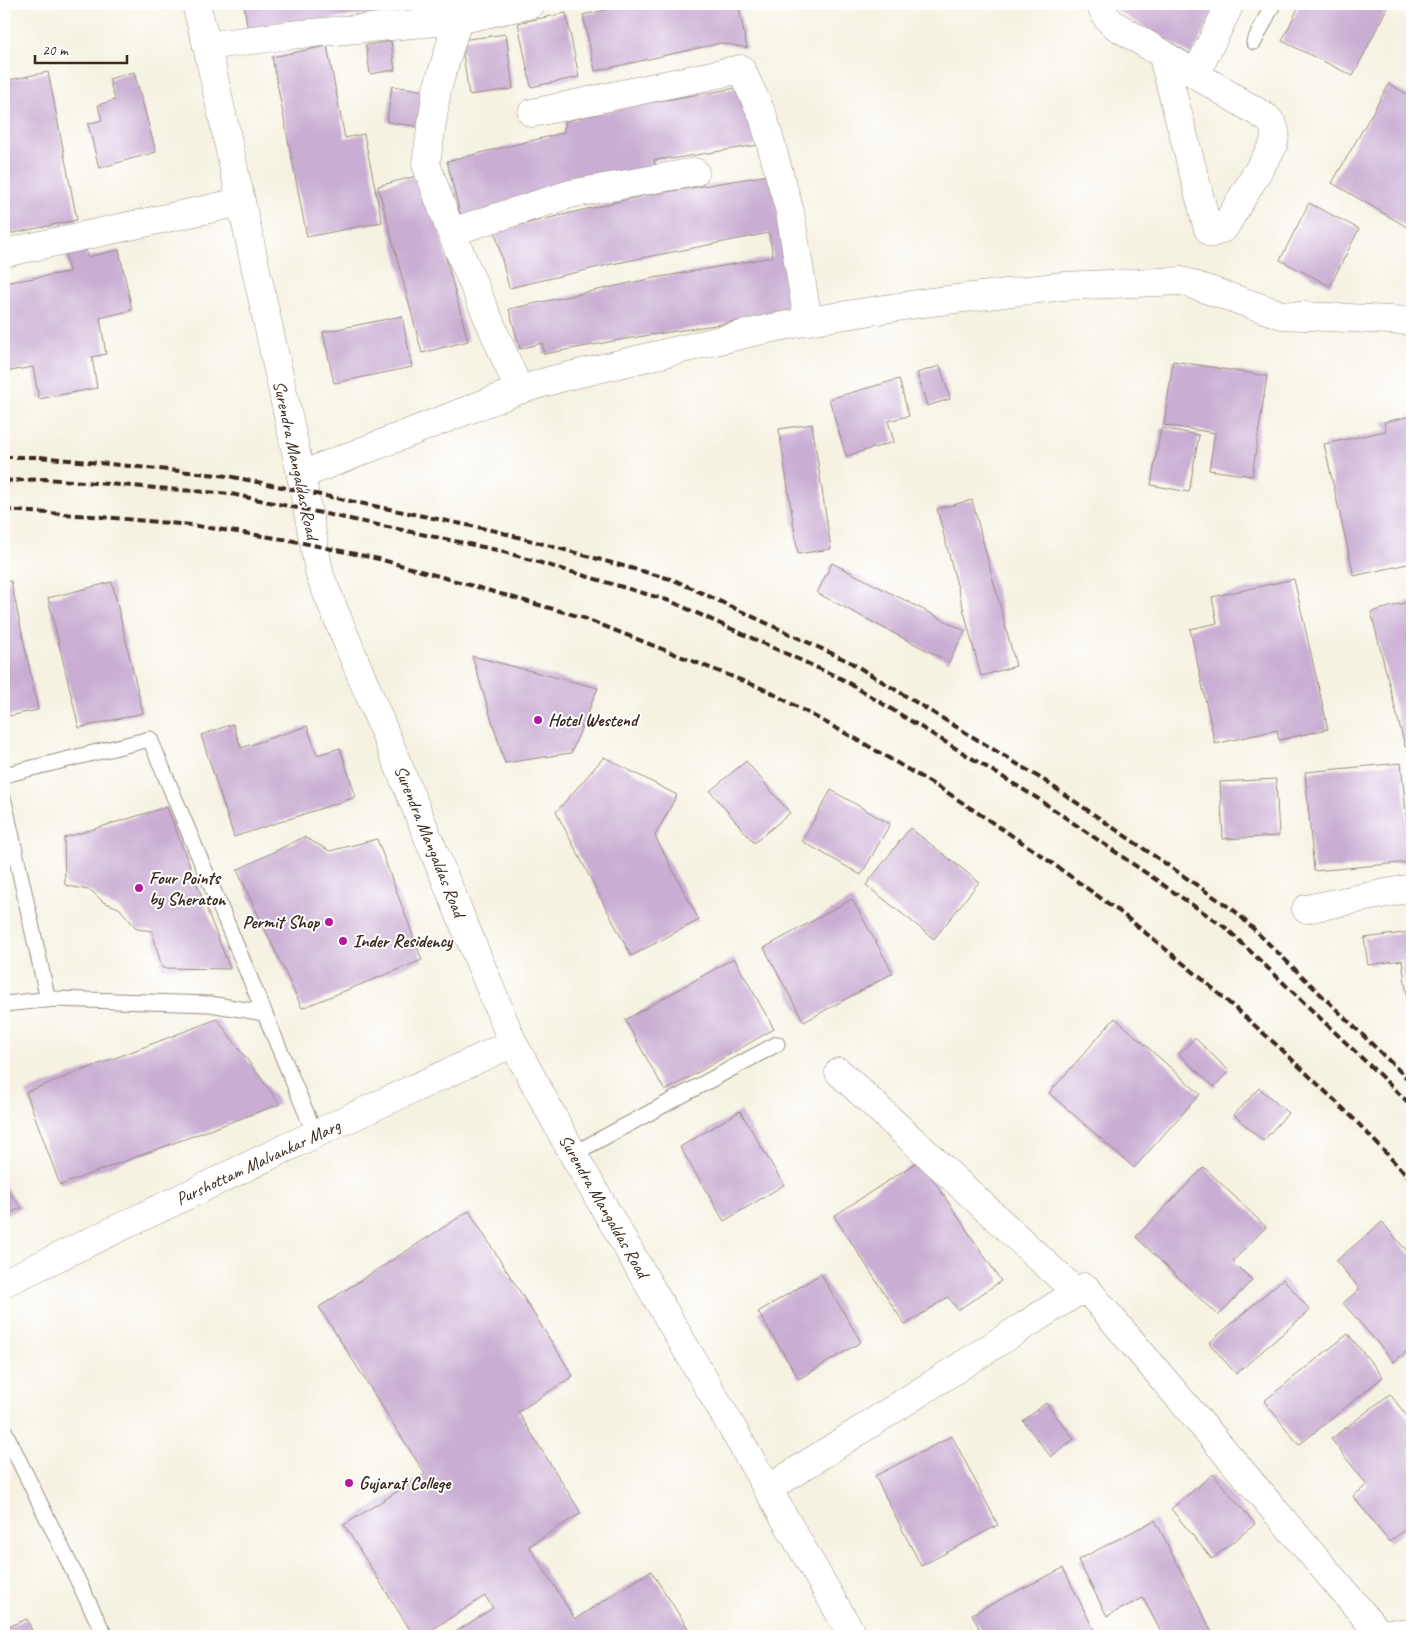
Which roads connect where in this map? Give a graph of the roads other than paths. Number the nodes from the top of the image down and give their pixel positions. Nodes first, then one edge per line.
1 (196, 4) edge
2 (531, 4) edge
3 (1100, 4) edge
4 (1230, 4) edge
5 (1273, 4) edge
6 (457, 12) edge
7 (1254, 42) dead end
8 (207, 46) junction
9 (1162, 53) junction
10 (1196, 74) junction
11 (532, 113) dead end
12 (695, 172) dead end
13 (241, 202) junction
14 (452, 232) junction
15 (4, 253) edge
16 (808, 321) junction
17 (1412, 321) edge
18 (519, 390) junction
19 (301, 476) junction
20 (4, 775) edge
21 (4, 800) edge
22 (1412, 888) edge
23 (1306, 909) dead end
24 (48, 1000) junction
25 (4, 1004) edge
26 (264, 1013) junction
27 (513, 1043) junction
28 (777, 1044) dead end
29 (839, 1072) dead end
30 (315, 1134) junction
31 (573, 1154) junction
32 (4, 1283) edge
33 (1077, 1293) junction
34 (4, 1430) edge
35 (768, 1489) junction
36 (1374, 1634) edge
37 (105, 1636) edge
38 (853, 1636) edge
39 (1407, 1636) edge

1 - 8 street, Surendra Mangaldas Road
2 - 6 street
3 - 9 street
4 - 10 street
5 - 7 lane
6 - 8 street
6 - 14 street
8 - 13 street, Surendra Mangaldas Road
9 - 10 street
9 - 10 street
11 - 16 street
12 - 14 street
13 - 15 street
13 - 19 street, Surendra Mangaldas Road
14 - 18 street
16 - 17 street
16 - 18 street
18 - 19 street
19 - 27 street, Surendra Mangaldas Road
20 - 26 lane
21 - 24 lane
22 - 23 street
24 - 25 lane
24 - 26 lane
26 - 30 lane
27 - 30 street, Purshottam Malvankar Marg
27 - 31 street, Surendra Mangaldas Road
28 - 31 lane
29 - 33 street
30 - 32 street, Purshottam Malvankar Marg
31 - 35 street, Surendra Mangaldas Road
33 - 35 street
33 - 36 street
34 - 37 lane
35 - 38 street, Surendra Mangaldas Road
36 - 39 street

